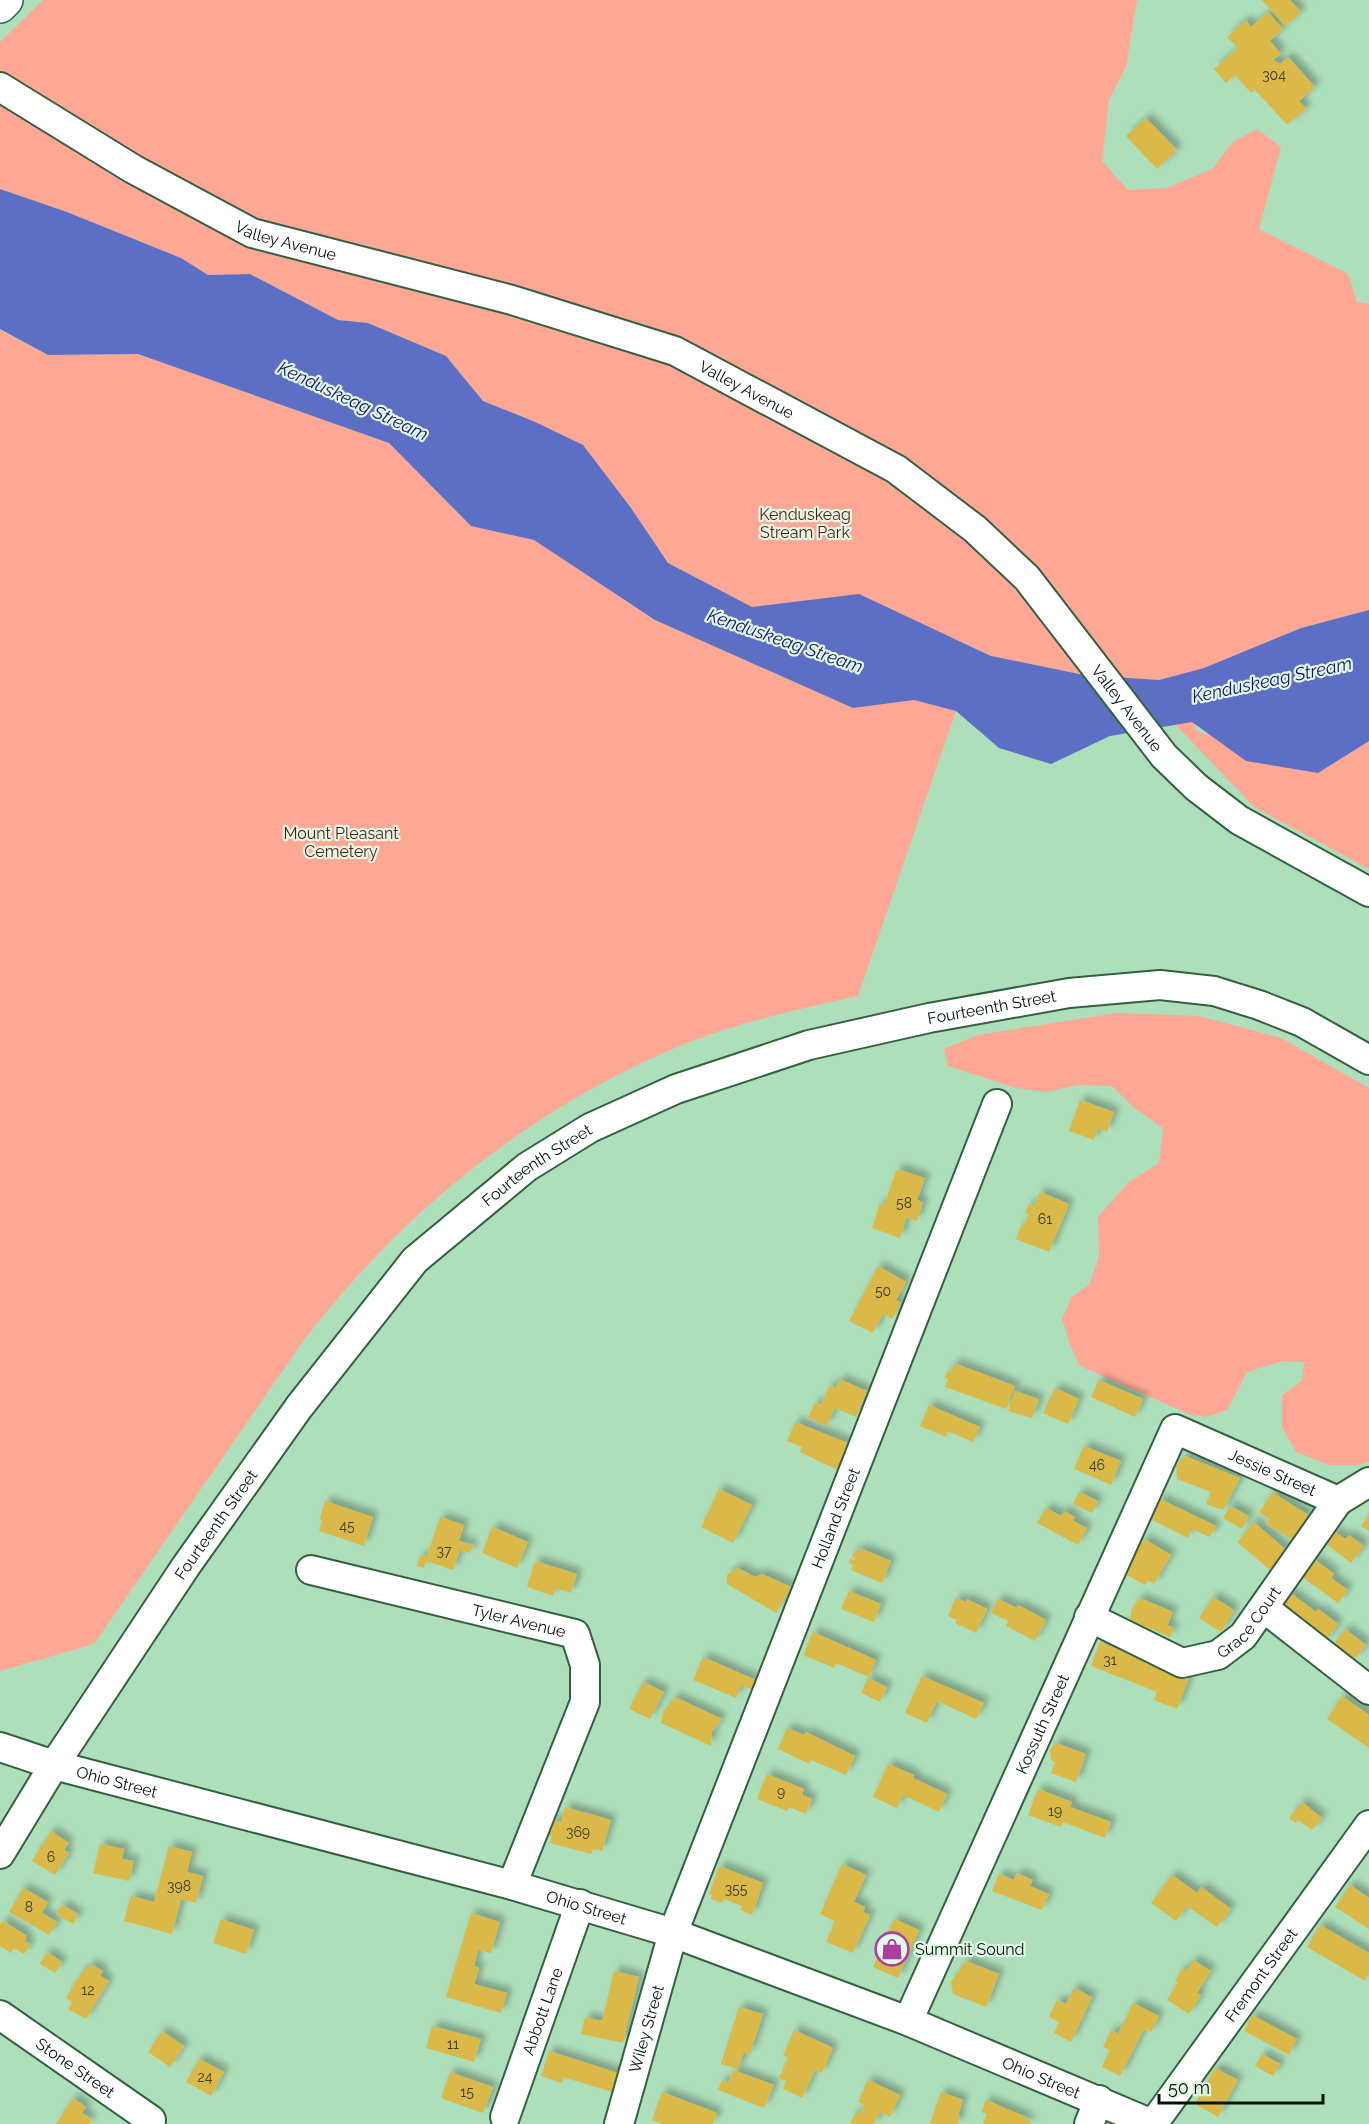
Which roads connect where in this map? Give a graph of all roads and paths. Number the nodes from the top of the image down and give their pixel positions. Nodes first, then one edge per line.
1 (6, 0) edge
2 (0, 6) edge
3 (0, 87) edge
4 (1369, 892) edge
5 (1369, 1060) edge
6 (997, 1104) dead end
7 (1175, 1429) joint
8 (1369, 1482) edge
9 (1338, 1501) junction
10 (311, 1570) dead end
11 (1264, 1608) junction
12 (1089, 1617) junction
13 (1369, 1690) edge
14 (0, 1747) edge
15 (54, 1765) junction
16 (1369, 1825) edge
17 (0, 1854) edge
18 (512, 1885) junction
19 (580, 1904) junction
20 (673, 1933) junction
21 (0, 2014) edge
22 (908, 2021) junction
23 (1094, 2112) edge
24 (505, 2117) dead end
25 (151, 2120) dead end
26 (619, 2124) edge
27 (1153, 2124) edge

1 - 2 highway
3 - 4 street, Valley Avenue
5 - 15 street, Fourteenth Street
6 - 20 street, Holland Street
7 - 9 street, Jessie Street
7 - 12 street, Kossuth Street
8 - 9 street, Jessie Street
9 - 11 street, Grace Court
10 - 18 street, Tyler Avenue
11 - 12 street, Grace Court
11 - 13 street
12 - 22 street, Kossuth Street
14 - 15 street, Ohio Street
15 - 17 street, Fourteenth Street
15 - 18 street, Ohio Street
16 - 27 street, Fremont Street
18 - 19 street, Ohio Street
19 - 20 street, Ohio Street
19 - 24 street, Abbott Lane
20 - 22 street, Ohio Street
20 - 26 street, Wiley Street
21 - 25 street, Stone Street
22 - 23 street, Ohio Street
23 - 27 street, Ohio Street

